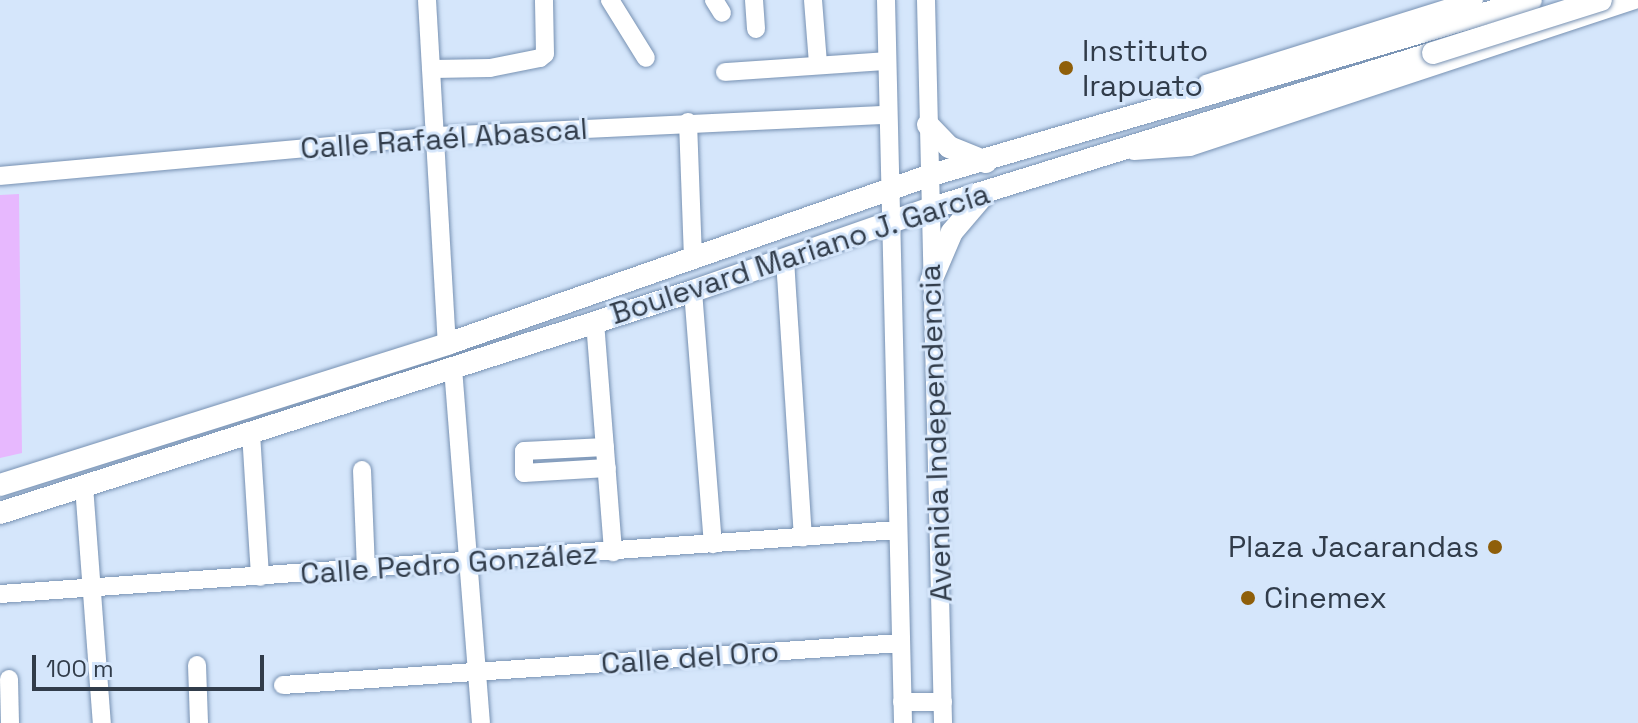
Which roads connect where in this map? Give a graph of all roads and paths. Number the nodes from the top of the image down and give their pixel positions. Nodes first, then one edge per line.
1 (427, 0) edge
2 (544, 0) edge
3 (610, 0) edge
4 (754, 0) edge
5 (813, 0) edge
6 (886, 0) edge
7 (926, 0) edge
8 (1474, 0) edge
9 (1531, 0) edge
10 (1537, 0) edge
11 (1601, 0) edge
12 (1635, 0) edge
13 (1555, 27) junction
14 (756, 29) dead end
15 (1432, 42) junction
16 (646, 58) dead end
17 (887, 61) junction
18 (818, 63) junction
19 (433, 69) junction
20 (725, 72) dead end
21 (888, 115) junction
22 (688, 122) junction
23 (928, 125) junction
24 (1108, 126) junction
25 (437, 136) junction
26 (1112, 152) junction
27 (987, 162) junction
28 (0, 176) edge
29 (928, 176) junction
30 (890, 189) junction
31 (986, 191) junction
32 (929, 209) junction
33 (890, 223) junction
34 (693, 260) junction
35 (785, 260) junction
36 (931, 281) junction
37 (693, 291) junction
38 (595, 322) junction
39 (447, 344) junction
40 (453, 368) junction
41 (251, 433) junction
42 (605, 447) junction
43 (607, 468) junction
44 (362, 470) dead end
45 (0, 485) edge
46 (84, 486) junction
47 (0, 513) edge
48 (898, 530) junction
49 (803, 537) junction
50 (713, 544) junction
51 (613, 552) junction
52 (470, 564) junction
53 (366, 570) junction
54 (260, 577) junction
55 (92, 587) junction
56 (0, 594) edge
57 (901, 643) junction
58 (197, 665) dead end
59 (478, 672) junction
60 (9, 679) dead end
61 (283, 685) dead end
62 (902, 702) junction
63 (943, 702) junction
64 (10, 723) edge
65 (102, 723) edge
66 (199, 723) edge
67 (481, 723) edge
68 (903, 723) edge
69 (943, 723) edge

1 - 19 street
2 - 19 street
3 - 16 street
4 - 14 street
5 - 18 street
6 - 17 street, Avenida Independencia
7 - 23 street, Avenida Independencia
8 - 24 street
9 - 15 main road, Boulevard Mariano J. García
10 - 13 street
11 - 15 main road, Boulevard Mariano J. García, bridge
12 - 13 street
13 - 26 street
15 - 24 main road, Boulevard Mariano J. García
15 - 26 main road, Boulevard Mariano J. García
17 - 18 street
17 - 21 street, Avenida Independencia
18 - 20 street
19 - 25 street
21 - 22 street, Calle Rafaél Abascal
21 - 30 street, Avenida Independencia
22 - 25 street, Calle Rafaél Abascal
22 - 34 street
23 - 27 main road
23 - 29 street, Avenida Independencia
24 - 27 main road, Boulevard Mariano J. García
25 - 28 street, Calle Rafaél Abascal
25 - 39 street
26 - 31 main road, Boulevard Mariano J. García
27 - 29 main road, Boulevard Mariano J. García
29 - 30 main road, Boulevard Mariano J. García
29 - 32 street, Avenida Independencia
30 - 33 street, Avenida Independencia
30 - 34 main road, Boulevard Mariano J. García
31 - 32 main road, Boulevard Mariano J. García
31 - 36 main road
32 - 33 main road, Boulevard Mariano J. García
32 - 36 street, Avenida Independencia
33 - 35 main road, Boulevard Mariano J. García
33 - 48 street, Avenida Independencia
34 - 39 main road, Boulevard Mariano J. García
35 - 37 main road, Boulevard Mariano J. García
35 - 49 street
36 - 63 street, Avenida Independencia
37 - 38 main road, Boulevard Mariano J. García
37 - 50 street
38 - 40 main road, Boulevard Mariano J. García
38 - 42 street
39 - 45 main road, Boulevard Mariano J. García
40 - 41 main road, Boulevard Mariano J. García
40 - 52 street
41 - 46 main road, Boulevard Mariano J. García
41 - 54 street
42 - 43 street
42 - 43 street
43 - 51 street
44 - 53 street
46 - 47 main road, Boulevard Mariano J. García
46 - 55 street
48 - 49 street, Calle Pedro González
48 - 57 street, Avenida Independencia
49 - 50 street, Calle Pedro González
50 - 51 street, Calle Pedro González
51 - 52 street, Calle Pedro González
52 - 53 street, Calle Pedro González
52 - 59 street
53 - 54 street, Calle Pedro González
54 - 55 street, Calle Pedro González
55 - 56 street, Calle Pedro González
55 - 65 street
57 - 59 street, Calle del Oro
57 - 62 street, Avenida Independencia
58 - 66 street
59 - 61 street, Calle del Oro
59 - 67 street
60 - 64 street
62 - 63 street
62 - 68 street, Avenida Independencia
63 - 69 street, Avenida Independencia

